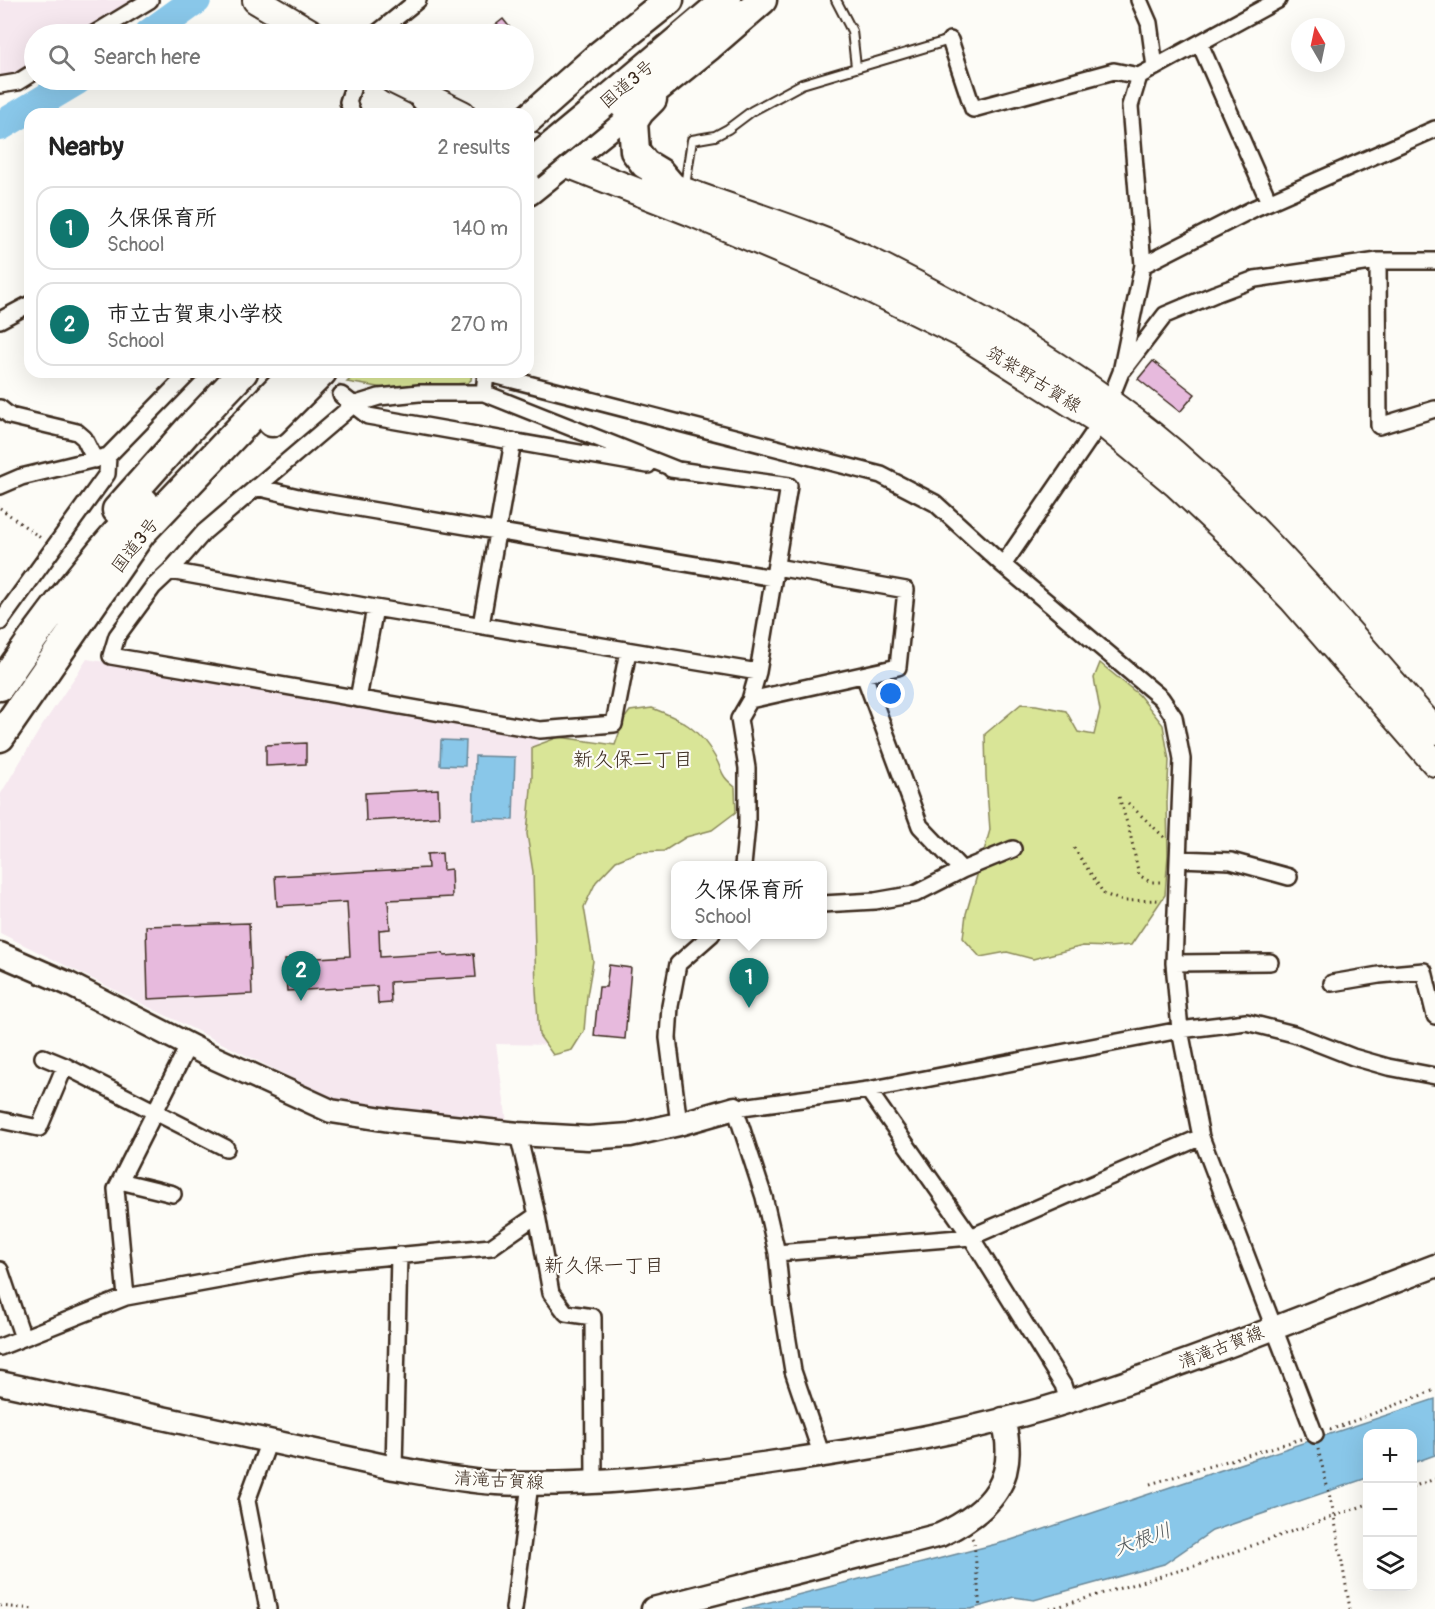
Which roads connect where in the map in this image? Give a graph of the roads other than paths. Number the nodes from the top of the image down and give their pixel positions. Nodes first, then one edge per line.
1 (150, 0) edge
2 (256, 0) edge
3 (418, 0) edge
4 (669, 0) edge
5 (698, 0) edge
6 (726, 0) edge
7 (762, 0) edge
8 (836, 0) edge
9 (1139, 0) edge
10 (1278, 0) edge
11 (110, 24) edge
12 (296, 24) edge
13 (388, 24) edge
14 (950, 40) joint
15 (1200, 44) junction
16 (709, 46) junction
17 (856, 67) junction
18 (1155, 67) junction
19 (1139, 76) junction
20 (24, 78) edge
21 (0, 85) edge
22 (353, 90) edge
23 (409, 90) edge
24 (599, 96) junction
25 (431, 104) edge
26 (348, 108) edge
27 (534, 114) edge
28 (1434, 130) edge
29 (534, 138) edge
30 (534, 144) edge
31 (570, 156) junction
32 (534, 160) edge
33 (534, 186) edge
34 (678, 189) junction
35 (1269, 202) junction
36 (1378, 261) junction
37 (1435, 261) edge
38 (1143, 265) junction
39 (24, 307) edge
40 (0, 320) edge
41 (1121, 372) junction
42 (184, 378) edge
43 (237, 378) edge
44 (279, 378) edge
45 (316, 378) edge
46 (485, 378) edge
47 (509, 378) edge
48 (484, 393) junction
49 (347, 400) junction
50 (0, 408) edge
51 (1435, 409) edge
52 (1105, 413) junction
53 (513, 441) junction
54 (101, 458) junction
55 (680, 471) junction
56 (0, 486) edge
57 (256, 487) junction
58 (496, 532) junction
59 (1003, 565) junction
60 (170, 571) junction
61 (775, 573) junction
62 (86, 588) junction
63 (375, 608) junction
64 (0, 622) edge
65 (480, 625) junction
66 (628, 651) junction
67 (758, 672) junction
68 (864, 675) junction
69 (0, 686) edge
70 (358, 699) junction
71 (750, 700) junction
72 (1435, 731) edge
73 (0, 737) edge
74 (1435, 763) edge
75 (1013, 849) dead end
76 (1179, 855) junction
77 (743, 861) edge
78 (962, 870) junction
79 (1289, 877) dead end
80 (827, 904) edge
81 (706, 939) edge
82 (0, 954) edge
83 (1270, 962) dead end
84 (1173, 963) junction
85 (1332, 983) dead end
86 (1435, 1015) edge
87 (1180, 1030) junction
88 (188, 1046) junction
89 (43, 1057) dead end
90 (65, 1066) junction
91 (1435, 1076) edge
92 (868, 1090) junction
93 (735, 1108) junction
94 (155, 1112) junction
95 (0, 1120) edge
96 (679, 1124) junction
97 (518, 1134) junction
98 (1201, 1137) junction
99 (226, 1148) dead end
100 (120, 1181) junction
101 (173, 1194) dead end
102 (537, 1215) junction
103 (971, 1237) junction
104 (777, 1252) junction
105 (399, 1255) junction
106 (1435, 1266) edge
107 (0, 1270) edge
108 (126, 1297) junction
109 (1274, 1327) junction
110 (23, 1338) junction
111 (0, 1347) edge
112 (0, 1383) edge
113 (1068, 1401) junction
114 (1003, 1419) junction
115 (1315, 1435) road end
116 (269, 1441) junction
117 (822, 1456) junction
118 (394, 1468) junction
119 (594, 1482) junction
120 (530, 1484) junction
121 (268, 1609) edge
122 (514, 1609) edge
123 (653, 1609) edge

1 - 11 street
2 - 12 main road
3 - 13 street
4 - 27 highway
5 - 24 highway, 国道3号
6 - 24 highway, 国道3号
7 - 16 highway
8 - 17 lane
9 - 18 street
10 - 15 street
14 - 17 lane
14 - 19 street
15 - 18 street
15 - 35 street
16 - 31 highway
16 - 34 highway
17 - 34 lane
18 - 19 street
19 - 38 street
20 - 21 street
22 - 26 street
23 - 25 main road
24 - 29 highway, 国道3号
24 - 32 highway, 国道3号, bridge
28 - 35 street
30 - 31 main road, 筑紫野古賀線
31 - 33 highway
31 - 34 main road, 筑紫野古賀線
31 - 52 main road, 筑紫野古賀線
34 - 52 main road, 筑紫野古賀線
35 - 38 street
36 - 37 street
36 - 41 street
36 - 51 street
38 - 41 street
39 - 40 street
41 - 52 street
42 - 54 street
43 - 62 highway
44 - 62 highway, 国道3号
45 - 62 highway
46 - 48 street
47 - 59 street
48 - 49 street
48 - 55 street
49 - 53 street
49 - 57 street
50 - 54 street
52 - 59 street
52 - 72 main road, 筑紫野古賀線
52 - 74 main road, 筑紫野古賀線
53 - 55 street
53 - 58 street
54 - 56 street
54 - 64 street
55 - 61 street
57 - 58 street
57 - 60 street
58 - 61 street
58 - 65 street
59 - 76 street
60 - 63 street
60 - 70 street
61 - 67 street
61 - 68 street
62 - 69 highway, 国道3号
62 - 73 highway, 国道3号
63 - 65 street
63 - 70 street
65 - 66 street
66 - 67 street
66 - 70 street
67 - 71 street
68 - 71 street
68 - 78 street
71 - 77 street
75 - 78 street
76 - 79 street
76 - 84 street
78 - 80 street
81 - 96 street
82 - 88 main road
83 - 84 street
84 - 87 street
85 - 86 street
87 - 91 street
87 - 92 street
87 - 98 street
88 - 94 street
88 - 97 main road
89 - 90 street
90 - 94 street
90 - 95 street
92 - 93 street
92 - 103 street
93 - 96 main road
93 - 104 street
94 - 99 street
94 - 100 street
96 - 97 main road
97 - 102 street
98 - 103 street
98 - 109 street
100 - 101 street
100 - 108 street
102 - 105 street
102 - 119 street
103 - 104 street
103 - 113 street
104 - 117 street
105 - 108 street
105 - 118 street
106 - 109 main road, 清滝古賀線
107 - 110 street
108 - 110 street
109 - 113 main road, 清滝古賀線
109 - 115 street
110 - 111 street
112 - 116 main road, 清滝古賀線
113 - 114 main road, 清滝古賀線
114 - 117 main road, 清滝古賀線
114 - 123 main road
116 - 118 main road, 清滝古賀線
116 - 121 street
117 - 119 main road, 清滝古賀線
118 - 120 main road, 清滝古賀線
119 - 120 main road, 清滝古賀線
120 - 122 street

